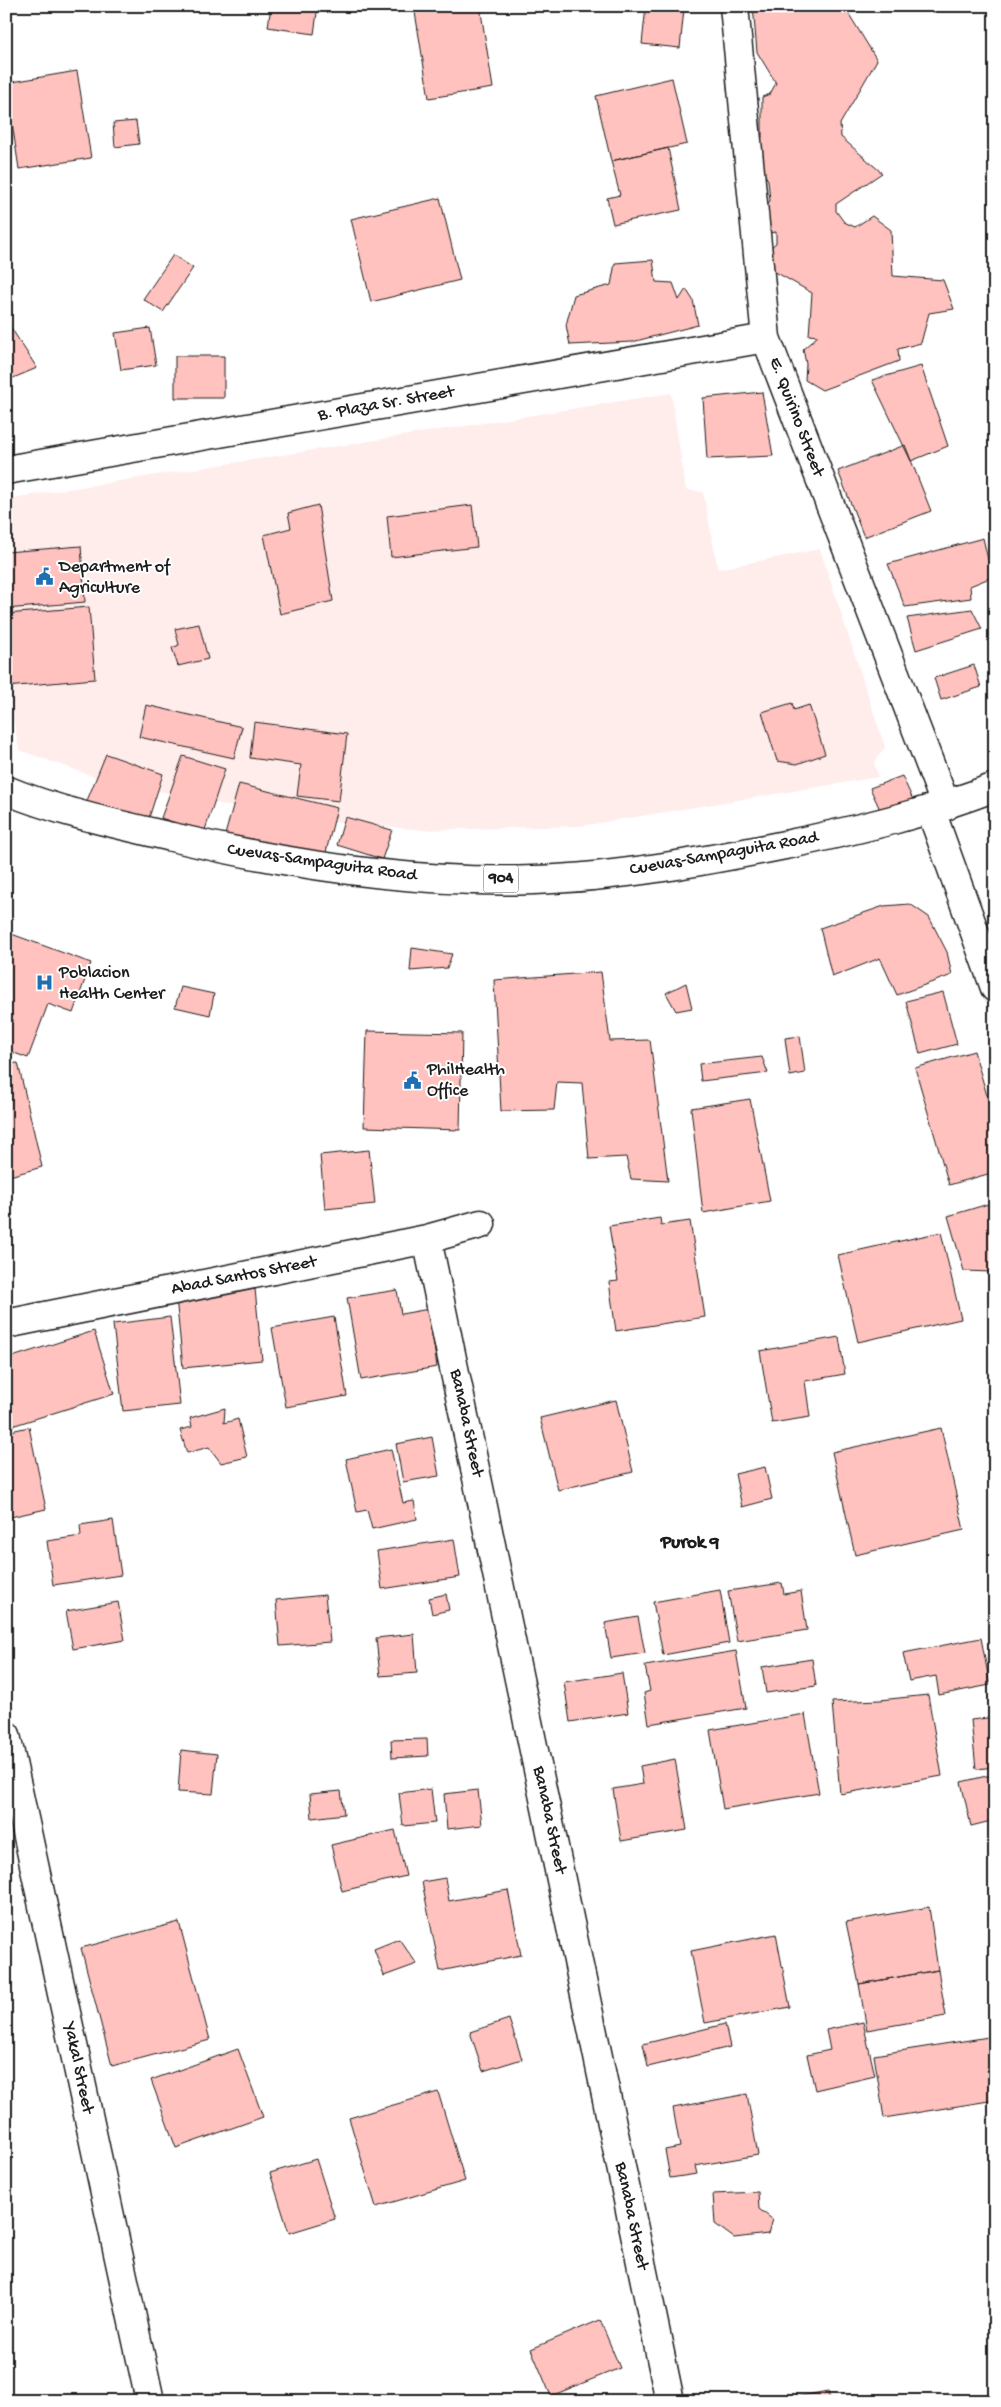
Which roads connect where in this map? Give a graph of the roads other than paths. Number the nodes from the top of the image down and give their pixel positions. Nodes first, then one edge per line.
1 (734, 6) edge
2 (766, 338) junction
3 (6, 470) edge
4 (995, 787) edge
5 (6, 790) edge
6 (938, 809) junction
7 (995, 988) edge
8 (481, 1224) dead end
9 (428, 1239) junction
10 (6, 1324) edge
11 (6, 1735) edge
12 (150, 2401) edge
13 (670, 2401) edge

1 - 2 street, E. Quirino Street
2 - 3 street, B. Plaza Sr. Street
2 - 6 street, E. Quirino Street
4 - 6 street, Cuevas-Sampaguita Road / 904
5 - 6 street, Cuevas-Sampaguita Road / 904
6 - 7 street, E. Quirino Street
8 - 9 street, Abad Santos Street
9 - 10 street, Abad Santos Street
9 - 13 street, Banaba Street
11 - 12 street, Yakal Street

